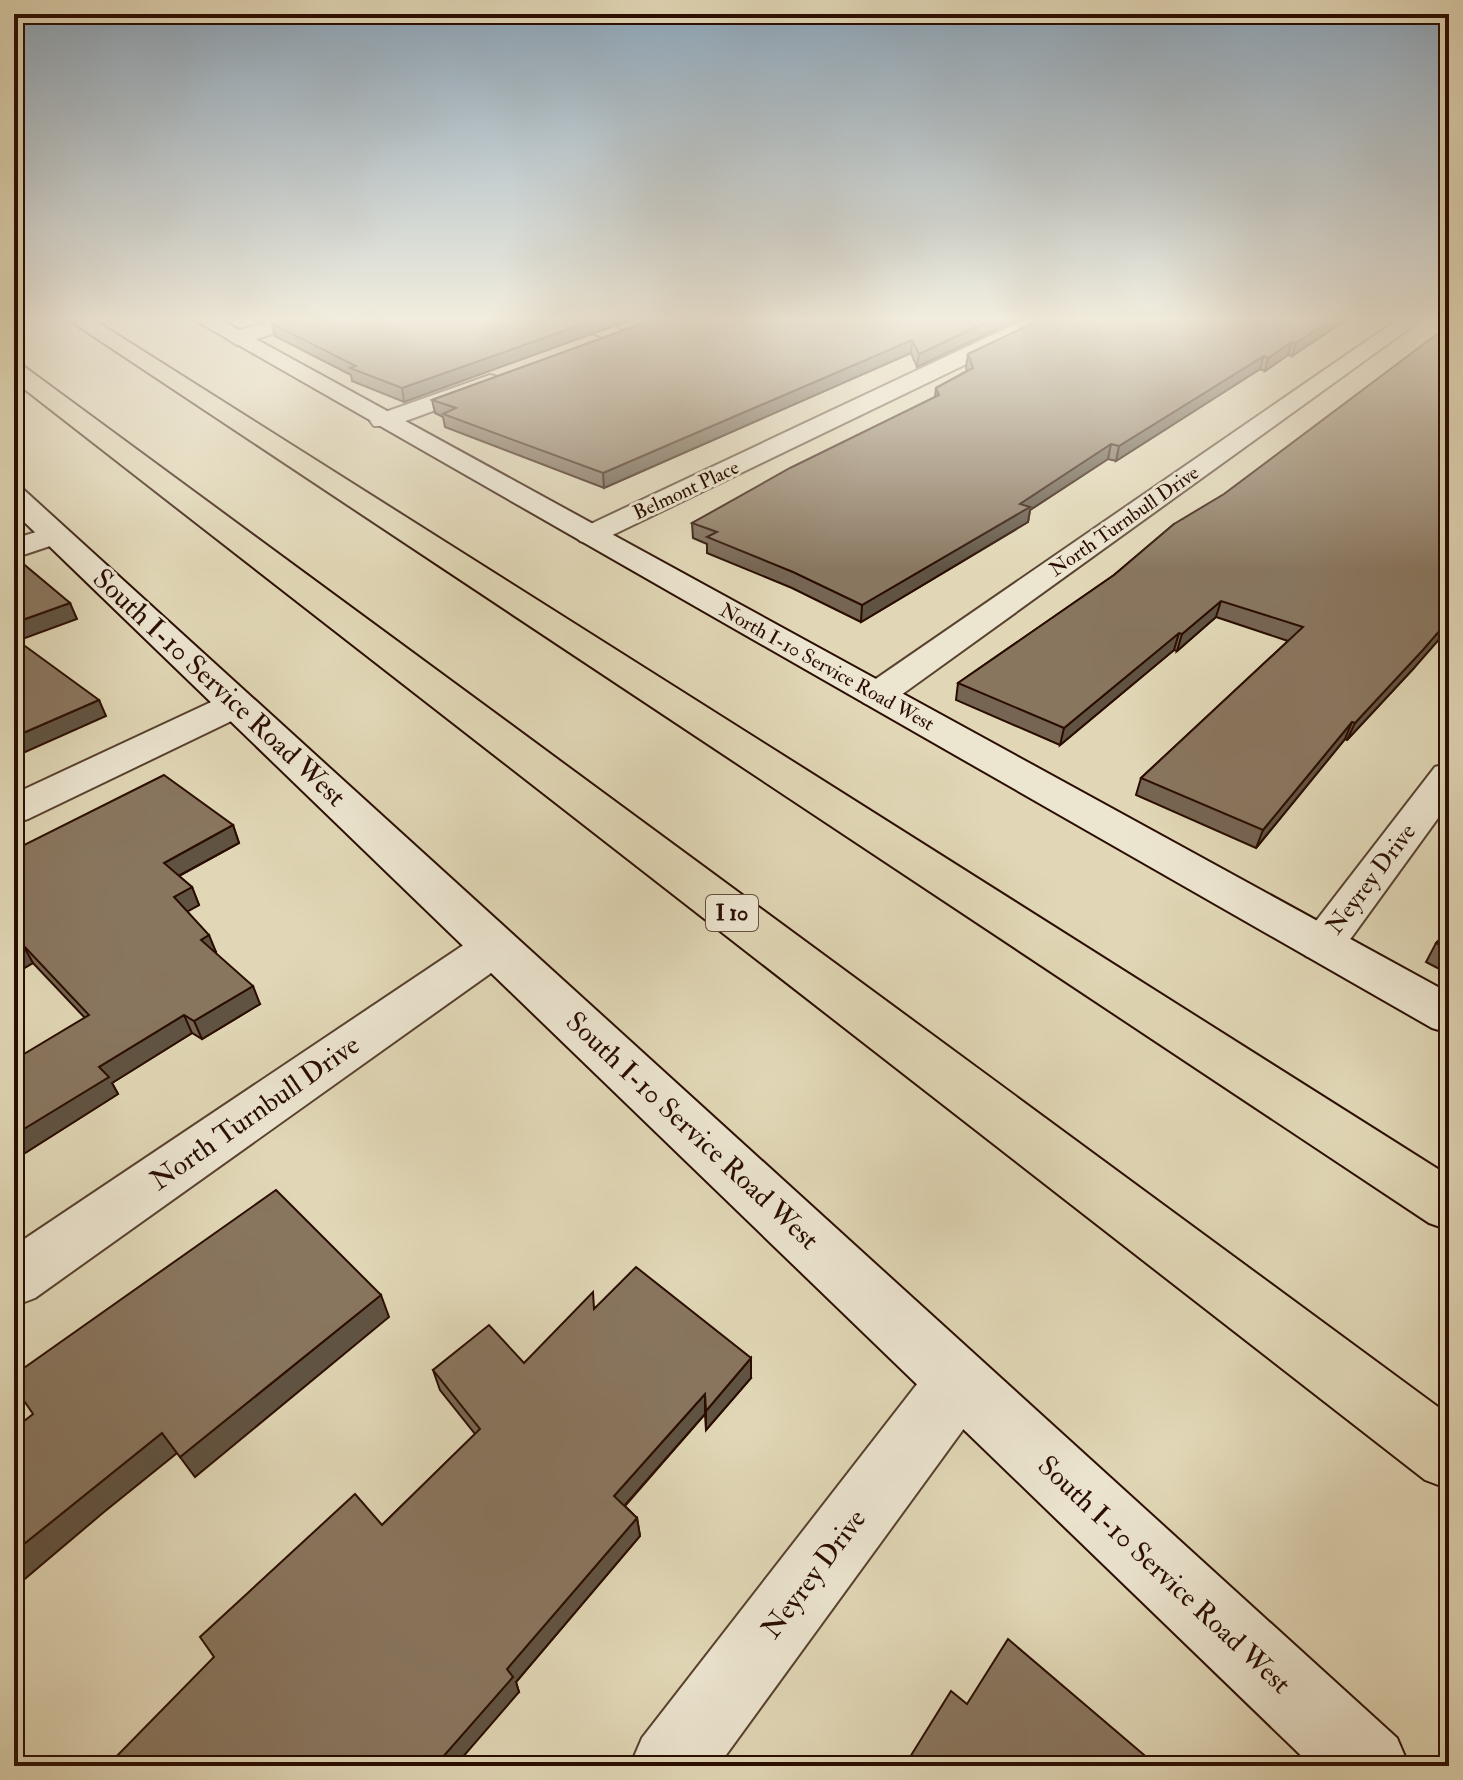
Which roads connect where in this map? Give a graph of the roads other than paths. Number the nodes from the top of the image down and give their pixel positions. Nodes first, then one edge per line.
1 (58, 403) edge
2 (207, 403) edge
3 (351, 403) edge
4 (432, 403) edge
5 (867, 403) edge
6 (1293, 403) edge
7 (383, 421) junction
8 (14, 496) edge
9 (590, 535) junction
10 (34, 542) edge
11 (877, 695) junction
12 (235, 705) junction
13 (1449, 775) edge
14 (14, 810) edge
15 (1322, 945) junction
16 (496, 946) junction
17 (1449, 1015) edge
18 (1449, 1206) edge
19 (14, 1279) edge
20 (958, 1383) junction
21 (1449, 1456) edge
22 (670, 1766) edge
23 (1369, 1766) edge

1 - 21 highway, I 10
2 - 18 highway
3 - 7 street, North I-10 Service Road West
4 - 7 street
5 - 9 street, Belmont Place
6 - 11 street, North Turnbull Drive
7 - 9 street, North I-10 Service Road West
8 - 10 street, South I-10 Service Road West
9 - 11 street, North I-10 Service Road West
10 - 12 street, South I-10 Service Road West
11 - 15 street, North I-10 Service Road West
12 - 14 street
12 - 16 street, South I-10 Service Road West
13 - 15 street, Neyrey Drive
15 - 17 street, North I-10 Service Road West
16 - 19 street, North Turnbull Drive
16 - 20 street, South I-10 Service Road West
20 - 22 street, Neyrey Drive
20 - 23 street, South I-10 Service Road West

